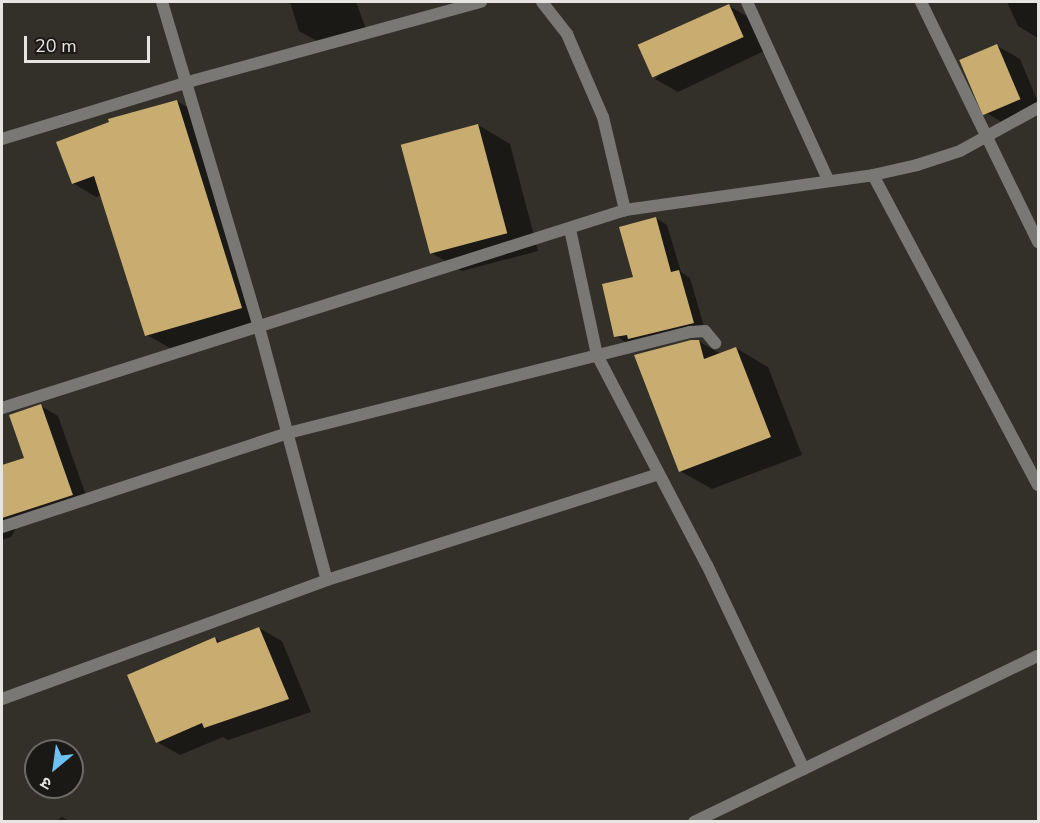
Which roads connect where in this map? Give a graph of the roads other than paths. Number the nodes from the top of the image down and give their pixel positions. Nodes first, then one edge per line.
1 (162, 2) edge
2 (482, 2) edge
3 (542, 2) edge
4 (747, 2) edge
5 (921, 2) edge
6 (188, 82) junction
7 (1038, 108) edge
8 (986, 135) junction
9 (2, 139) edge
10 (873, 175) junction
11 (828, 180) junction
12 (625, 210) junction
13 (570, 229) junction
14 (1038, 242) edge
15 (259, 327) junction
16 (715, 343) dead end
17 (597, 355) junction
18 (2, 408) edge
19 (288, 433) junction
20 (657, 475) junction
21 (1038, 485) edge
22 (2, 527) edge
23 (327, 580) junction
24 (1038, 656) edge
25 (2, 699) edge
26 (804, 769) junction
27 (694, 822) edge

1 - 6 street
2 - 6 street
3 - 12 street
4 - 11 street
5 - 8 street
6 - 9 street
6 - 15 street
7 - 8 street
8 - 10 street
8 - 14 street
10 - 11 street
10 - 21 street
11 - 12 street
12 - 13 street
13 - 15 street
13 - 17 street
15 - 18 street
15 - 19 street
16 - 17 street
17 - 19 street
17 - 20 street
19 - 22 street
19 - 23 street
20 - 23 street
20 - 26 street
23 - 25 street
24 - 26 street
26 - 27 street

